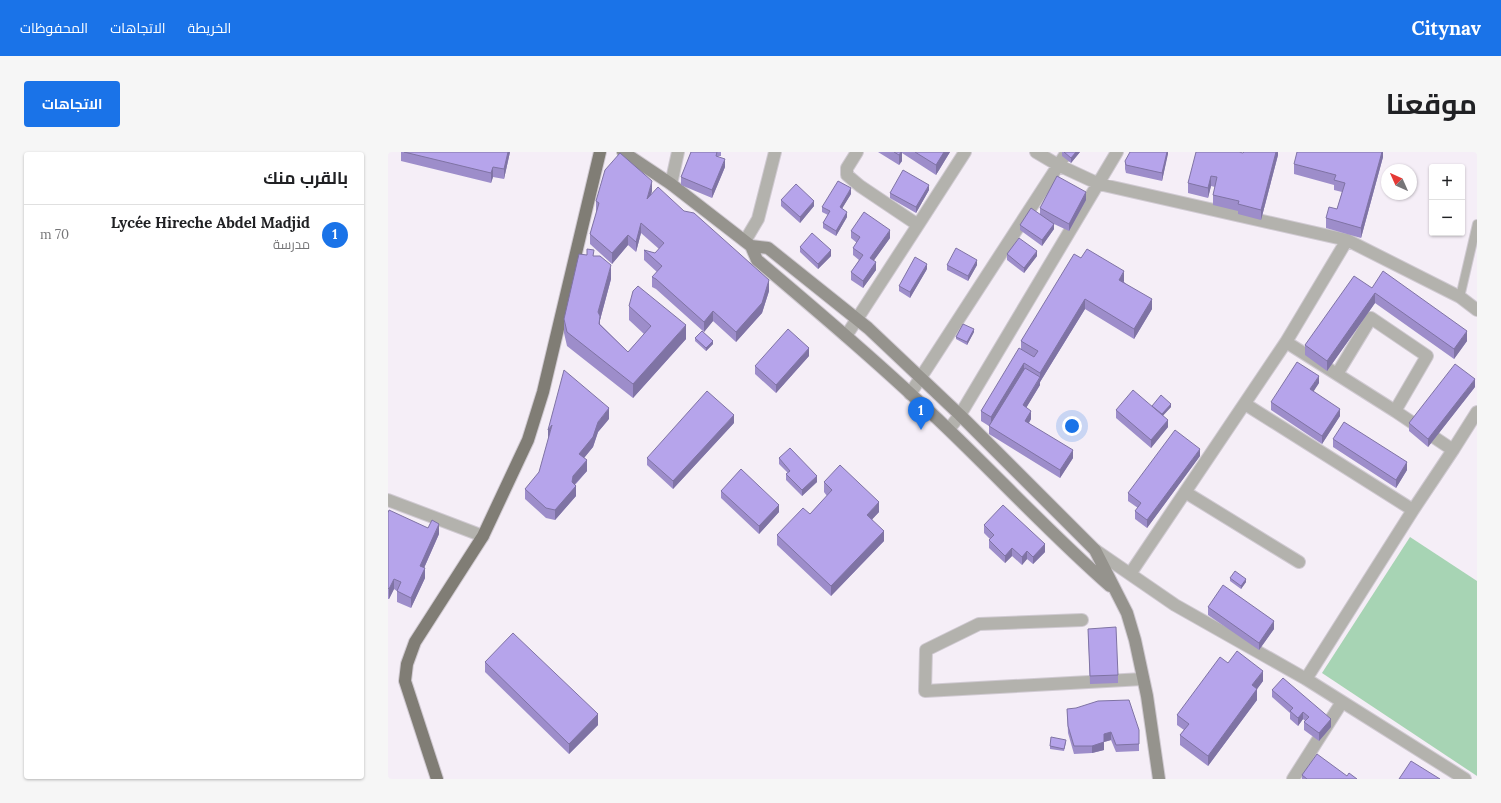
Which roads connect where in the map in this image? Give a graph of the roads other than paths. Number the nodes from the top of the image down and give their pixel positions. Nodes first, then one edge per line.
1 (600, 152) edge
2 (623, 152) edge
3 (678, 152) edge
4 (775, 152) edge
5 (857, 152) edge
6 (965, 152) edge
7 (1036, 152) edge
8 (1067, 152) edge
9 (1118, 152) edge
10 (1058, 165) junction
11 (671, 184) junction
12 (1099, 184) junction
13 (1477, 224) edge
14 (918, 225) junction
15 (1347, 240) junction
16 (748, 243) junction
17 (1460, 297) junction
18 (1477, 310) edge
19 (857, 319) junction
20 (846, 336) junction
21 (1286, 342) junction
22 (1337, 374) junction
23 (922, 378) junction
24 (910, 394) junction
25 (1245, 404) junction
26 (1395, 411) junction
27 (960, 415) junction
28 (1476, 416) edge
29 (949, 429) junction
30 (1453, 450) junction
31 (1186, 492) junction
32 (388, 500) edge
33 (1413, 510) junction
34 (483, 536) junction
35 (1095, 550) junction
36 (1299, 562) dead end
37 (1130, 574) junction
38 (1115, 591) junction
39 (1082, 620) dead end
40 (1143, 679) junction
41 (1306, 679) junction
42 (1342, 702) junction
43 (1157, 776) edge
44 (437, 779) edge
45 (1293, 779) edge
46 (1464, 779) edge

1 - 34 main road
2 - 11 street
3 - 11 street
4 - 16 street
5 - 14 street
6 - 14 street
7 - 10 street
8 - 10 street
9 - 12 street
10 - 12 street
10 - 23 street
11 - 16 street
12 - 15 street
12 - 27 street
13 - 17 lane
14 - 19 street
15 - 17 street
15 - 21 street
16 - 19 street
16 - 20 street
17 - 18 street
19 - 20 street
19 - 23 street
20 - 24 street
21 - 22 street
21 - 25 street
22 - 26 street
22 - 26 street
23 - 24 street
23 - 27 street
24 - 29 street
25 - 31 street
25 - 33 street
26 - 30 street
27 - 29 street
27 - 35 street
28 - 30 street
29 - 38 street
30 - 33 street
31 - 36 street
31 - 37 street
32 - 34 street
33 - 41 street
34 - 44 main road
35 - 37 street
35 - 38 street
37 - 41 street
38 - 40 street
39 - 40 street
40 - 43 street
41 - 42 street
42 - 45 street
42 - 46 street

